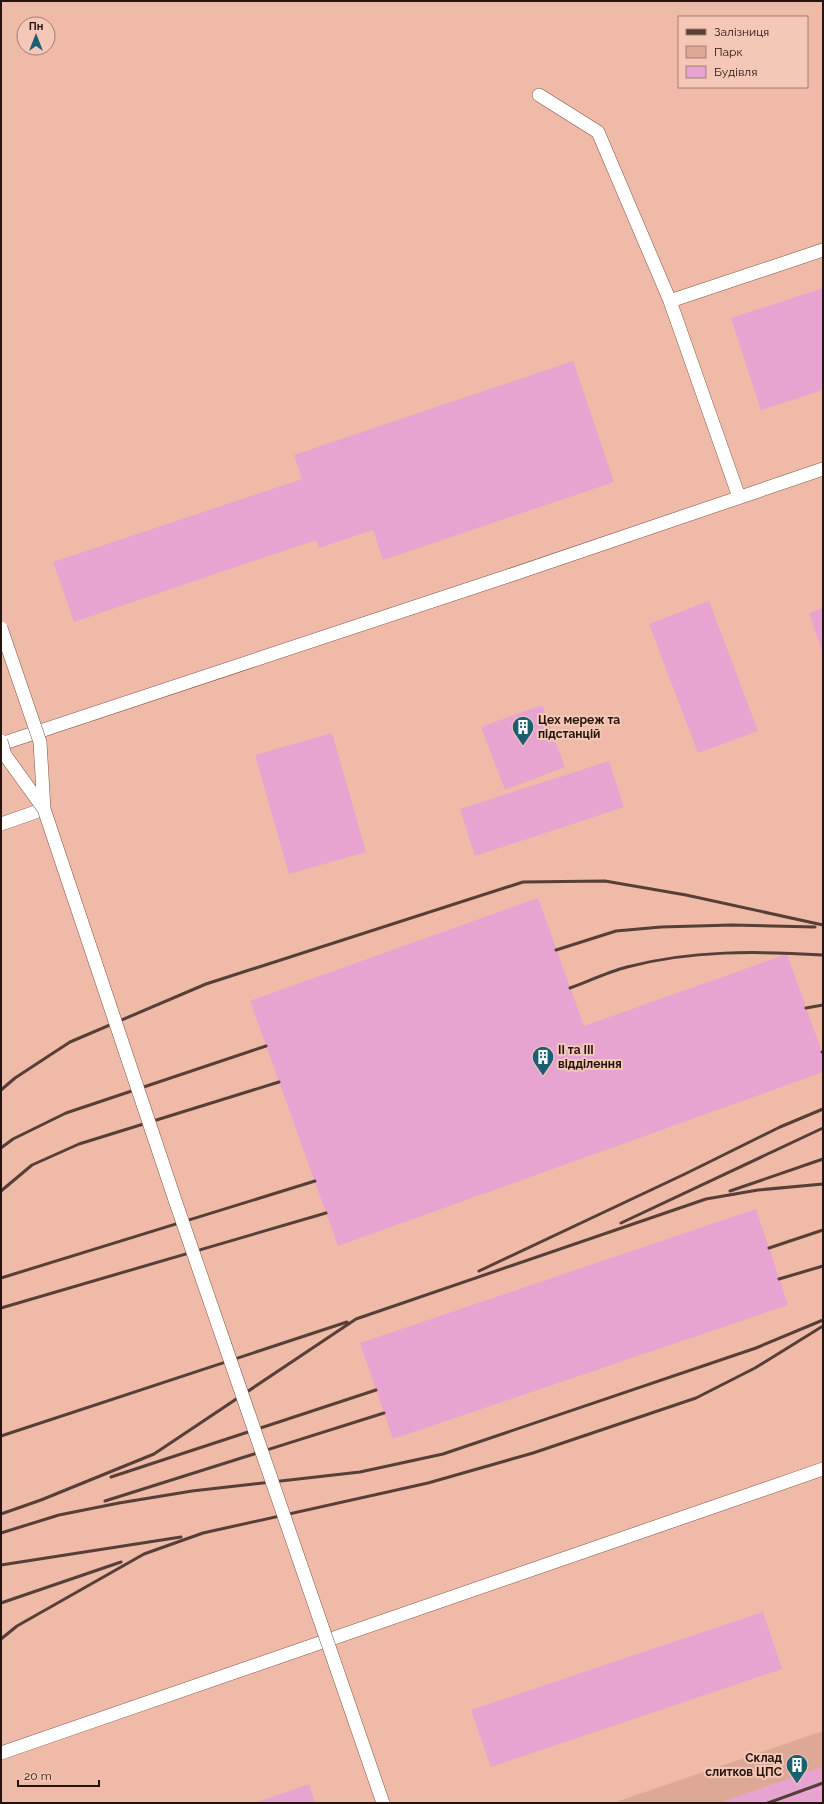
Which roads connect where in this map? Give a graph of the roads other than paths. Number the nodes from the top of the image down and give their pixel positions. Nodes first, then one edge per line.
1 (539, 95) dead end
2 (823, 250) edge
3 (670, 301) junction
4 (823, 469) edge
5 (739, 498) junction
6 (1, 628) edge
7 (1, 743) edge
8 (44, 809) junction
9 (1, 824) edge
10 (823, 1469) edge
11 (1, 1753) edge
12 (383, 1803) edge

1 - 3 lane
2 - 3 lane
3 - 5 lane
4 - 5 lane
5 - 7 lane
6 - 8 lane, bridge
7 - 8 lane, bridge
8 - 9 lane
8 - 12 lane, bridge
10 - 11 lane

